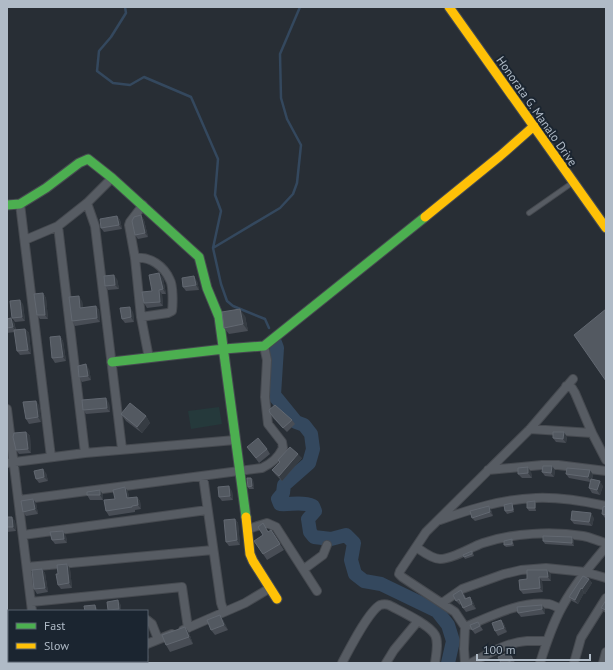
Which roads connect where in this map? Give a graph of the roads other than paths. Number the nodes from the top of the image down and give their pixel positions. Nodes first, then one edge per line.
1 (449, 7) edge
2 (534, 126) junction
3 (112, 178) junction
4 (573, 183) junction
5 (87, 203) junction
6 (20, 204) junction
7 (7, 205) edge
8 (143, 205) junction
9 (529, 213) dead end
10 (603, 216) edge
11 (58, 226) junction
12 (606, 228) edge
13 (25, 240) junction
14 (135, 258) junction
15 (141, 317) junction
16 (264, 346) junction
17 (224, 348) junction
18 (149, 358) junction
19 (112, 362) junction
20 (574, 379) dead end
21 (566, 386) junction
22 (7, 409) edge
23 (530, 429) junction
24 (592, 433) junction
25 (235, 440) junction
26 (122, 450) junction
27 (85, 453) junction
28 (51, 457) junction
29 (606, 460) edge
30 (10, 462) edge
31 (488, 470) junction
32 (239, 471) junction
33 (606, 471) edge
34 (203, 476) junction
35 (19, 500) junction
36 (606, 506) edge
37 (207, 510) junction
38 (439, 520) junction
39 (248, 529) junction
40 (23, 535) junction
41 (606, 543) edge
42 (327, 545) dead end
43 (416, 547) junction
44 (606, 547) edge
45 (212, 550) junction
46 (27, 567) junction
47 (304, 569) junction
48 (585, 572) junction
49 (606, 578) edge
50 (270, 588) junction
51 (317, 591) dead end
52 (606, 598) edge
53 (277, 599) dead end
54 (31, 602) junction
55 (442, 603) junction
56 (561, 608) junction
57 (32, 610) edge
58 (224, 612) junction
59 (148, 621) edge
60 (418, 621) junction
61 (465, 627) junction
62 (188, 628) junction
63 (158, 639) junction
64 (547, 641) junction
65 (148, 644) edge
66 (606, 652) edge
67 (64, 662) edge
68 (53, 663) edge
69 (342, 663) edge
70 (386, 663) edge
71 (435, 663) edge
72 (465, 663) edge
73 (470, 663) edge
74 (540, 663) edge
75 (574, 663) edge
76 (603, 663) edge

1 - 2 street, Honorata G. Manalo Drive
2 - 4 street, Honorata G. Manalo Drive
2 - 16 street
3 - 5 street
3 - 6 street
3 - 8 street
4 - 9 lane
4 - 10 street, Honorata G. Manalo Drive
5 - 11 street
5 - 19 street
6 - 7 street
6 - 13 street
8 - 14 street
8 - 17 street
10 - 12 street, Honorata G. Manalo Drive
11 - 13 street
11 - 27 street
13 - 28 street
14 - 15 street
14 - 15 street
15 - 18 street
16 - 17 street
16 - 32 street
17 - 18 street
17 - 25 street
18 - 19 street
19 - 26 street
20 - 21 street
21 - 23 street
21 - 24 street
22 - 30 street
23 - 24 street
23 - 31 street
24 - 29 street
25 - 26 street
25 - 32 street
26 - 27 street
27 - 28 street
28 - 30 street
30 - 35 street
31 - 33 street
31 - 38 street
32 - 34 street
32 - 39 street
34 - 35 street
34 - 37 street
35 - 40 street
36 - 38 street
37 - 40 street
37 - 45 street
38 - 43 street
39 - 47 street
39 - 50 street
40 - 46 street
41 - 43 street
42 - 47 street
43 - 55 street
44 - 48 street
45 - 46 street
45 - 58 street
46 - 54 street
47 - 51 street
48 - 49 street
48 - 55 street
48 - 56 street
50 - 53 street
50 - 58 street
52 - 75 street
54 - 57 street
54 - 62 street
55 - 61 street
56 - 61 street
56 - 64 street
58 - 62 street
59 - 63 street
60 - 69 street
60 - 70 street
60 - 71 street
61 - 72 street
62 - 63 street
63 - 65 street
64 - 73 street
64 - 74 street
66 - 76 street
67 - 68 street

